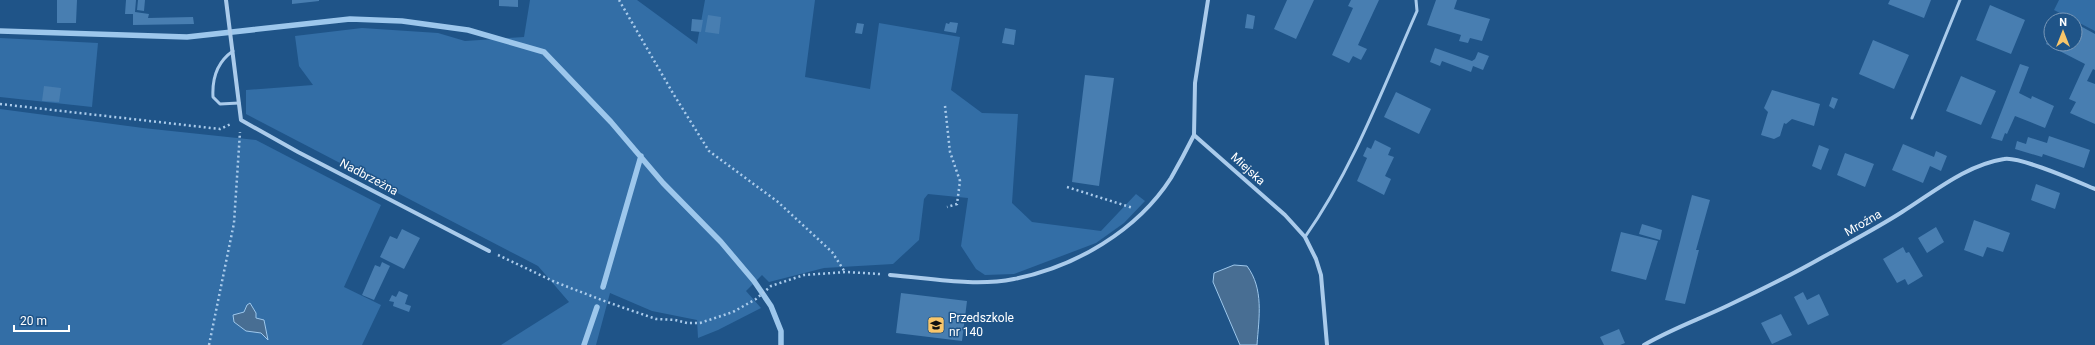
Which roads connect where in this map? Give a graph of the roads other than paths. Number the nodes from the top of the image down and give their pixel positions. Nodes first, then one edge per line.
1 (226, 0) edge
2 (1208, 0) edge
3 (1416, 0) edge
4 (1960, 0) edge
5 (233, 51) junction
6 (239, 102) junction
7 (1912, 118) dead end
8 (1194, 135) junction
9 (2095, 189) edge
10 (1305, 237) junction
11 (489, 251) road end
12 (890, 275) road end
13 (1327, 345) edge
14 (1644, 345) edge

1 - 5 street
2 - 8 street
3 - 10 lane
4 - 7 lane
5 - 6 street
5 - 6 lane
6 - 11 street, Nadbrzeżna
8 - 10 street, Miejska
8 - 12 street
9 - 14 street, Mroźna
10 - 13 street, Miejska

